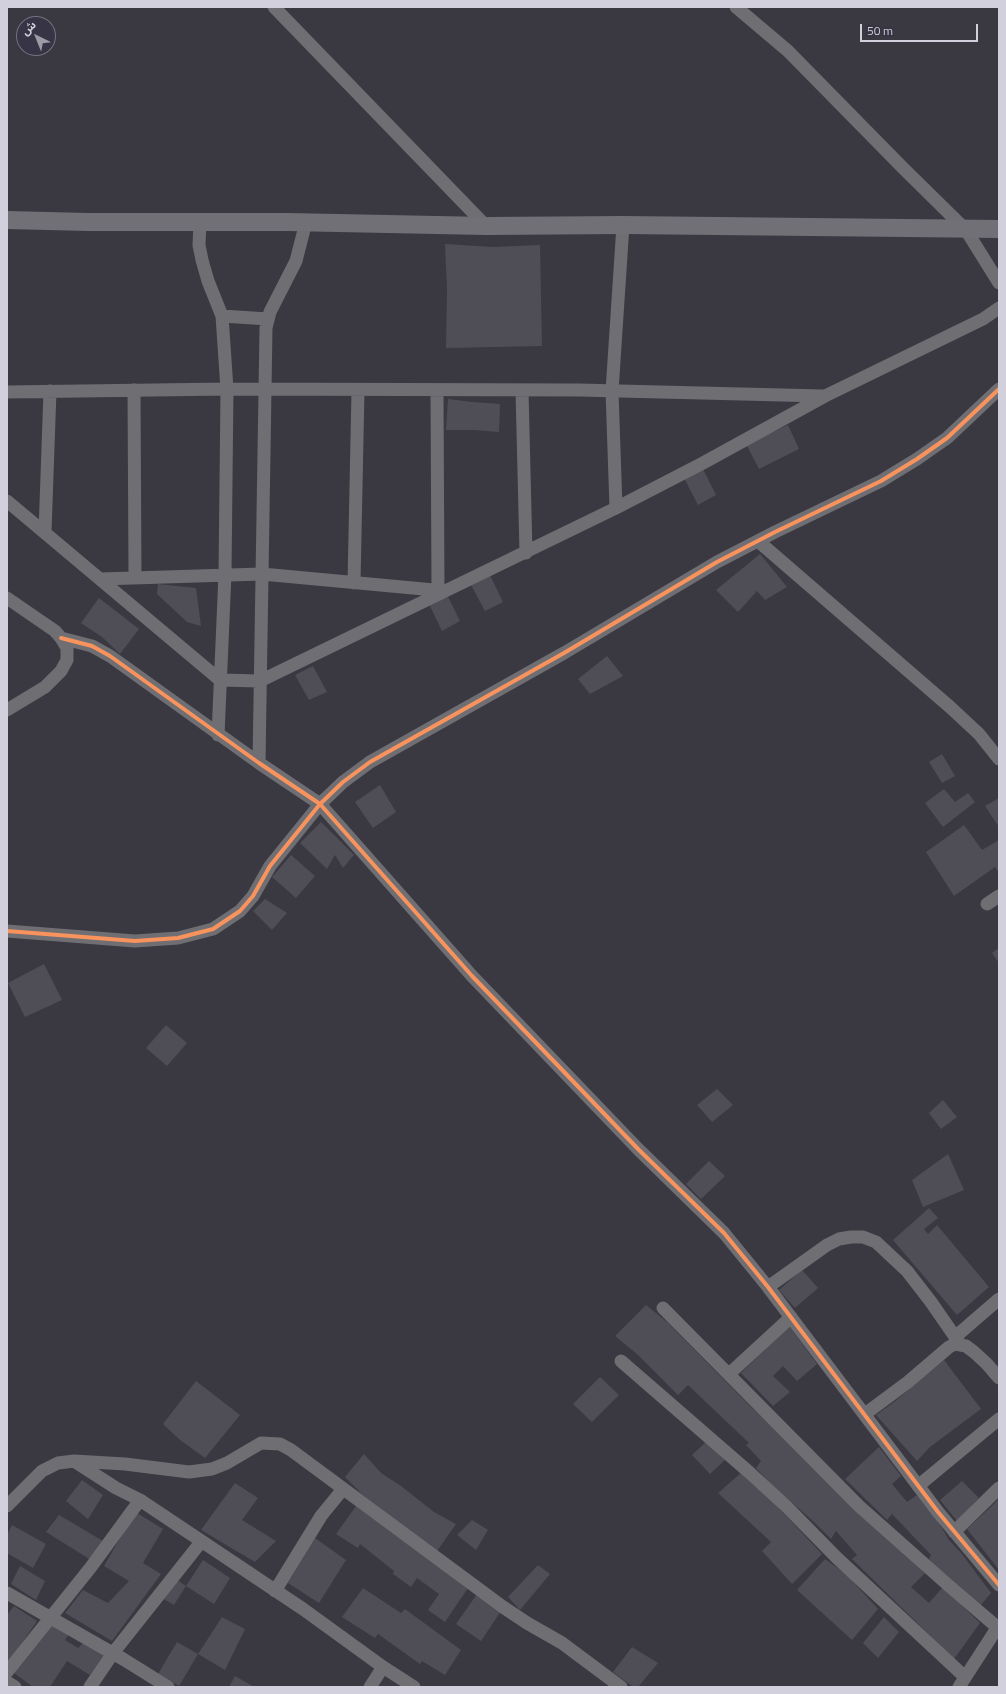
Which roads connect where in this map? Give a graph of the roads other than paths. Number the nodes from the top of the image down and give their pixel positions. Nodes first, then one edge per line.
1 (274, 7) edge
2 (736, 7) edge
3 (7, 220) edge
4 (200, 222) junction
5 (306, 222) junction
6 (623, 225) junction
7 (486, 226) junction
8 (999, 229) edge
9 (966, 230) junction
10 (999, 284) edge
11 (999, 308) edge
12 (222, 316) junction
13 (268, 319) junction
14 (999, 388) edge
15 (227, 389) junction
16 (134, 390) junction
17 (266, 390) junction
18 (358, 390) junction
19 (437, 390) junction
20 (522, 390) junction
21 (50, 391) junction
22 (612, 391) junction
23 (7, 392) edge
24 (825, 396) junction
25 (7, 500) edge
26 (616, 508) junction
27 (45, 532) junction
28 (758, 540) junction
29 (526, 552) junction
30 (224, 574) junction
31 (262, 574) junction
32 (135, 577) junction
33 (100, 579) junction
34 (354, 583) junction
35 (442, 591) junction
36 (7, 598) edge
37 (62, 638) junction
38 (220, 680) junction
39 (260, 681) junction
40 (7, 710) edge
41 (218, 734) junction
42 (999, 759) edge
43 (259, 763) junction
44 (320, 804) junction
45 (999, 896) edge
46 (987, 904) dead end
47 (7, 931) edge
48 (768, 1287) junction
49 (999, 1299) edge
50 (663, 1308) dead end
51 (791, 1317) junction
52 (958, 1340) junction
53 (621, 1361) dead end
54 (729, 1374) junction
55 (999, 1378) edge
56 (865, 1414) junction
57 (999, 1419) edge
58 (74, 1461) junction
59 (918, 1486) junction
60 (999, 1488) edge
61 (343, 1489) junction
62 (140, 1500) junction
63 (7, 1506) edge
64 (954, 1532) junction
65 (202, 1542) junction
66 (999, 1585) edge
67 (275, 1590) junction
68 (7, 1593) edge
69 (50, 1617) junction
70 (998, 1626) edge
71 (113, 1654) junction
72 (383, 1667) junction
73 (7, 1672) edge
74 (7, 1682) edge
75 (962, 1682) edge
76 (15, 1687) edge
77 (90, 1687) edge
78 (168, 1687) edge
79 (370, 1687) edge
80 (414, 1687) edge
81 (621, 1687) edge

1 - 7 street
2 - 9 street
3 - 4 main road
4 - 5 main road
4 - 12 street
5 - 7 main road
5 - 13 street
6 - 7 main road
6 - 9 main road
6 - 22 street
8 - 9 main road
9 - 10 street
11 - 24 street
12 - 13 street
12 - 15 street
13 - 17 street
14 - 28 street
15 - 16 street
15 - 17 street
15 - 30 street
16 - 21 street
16 - 32 street
17 - 18 street
17 - 31 street
18 - 19 street
18 - 34 street
19 - 20 street
19 - 35 street
20 - 22 street
20 - 29 street
21 - 23 street
21 - 27 street
22 - 24 street
22 - 26 street
24 - 26 street
25 - 27 street
26 - 29 street
27 - 33 street
28 - 42 street
28 - 44 street
29 - 35 street
30 - 31 street
30 - 32 street
30 - 38 street
31 - 34 street
31 - 39 street
32 - 33 street
33 - 38 street
34 - 35 street
35 - 39 street
36 - 37 street
37 - 40 street
37 - 41 street
38 - 39 street
38 - 41 street
39 - 43 street
41 - 43 street
43 - 44 street
44 - 47 street
44 - 48 street
45 - 46 street
48 - 51 street
48 - 52 street
49 - 52 street
50 - 54 street
51 - 54 street
51 - 56 street
52 - 55 street
52 - 56 street
53 - 75 street
54 - 70 street
56 - 59 street
57 - 59 street
58 - 61 street
58 - 62 street
58 - 63 street
59 - 64 street
60 - 64 street
61 - 67 street
61 - 81 street
62 - 65 street
62 - 69 street
64 - 66 street
65 - 67 street
65 - 71 street
67 - 72 street
68 - 69 street
69 - 71 street
69 - 73 street
70 - 75 street
71 - 77 street
71 - 78 street
72 - 79 street
72 - 80 street
74 - 76 street

